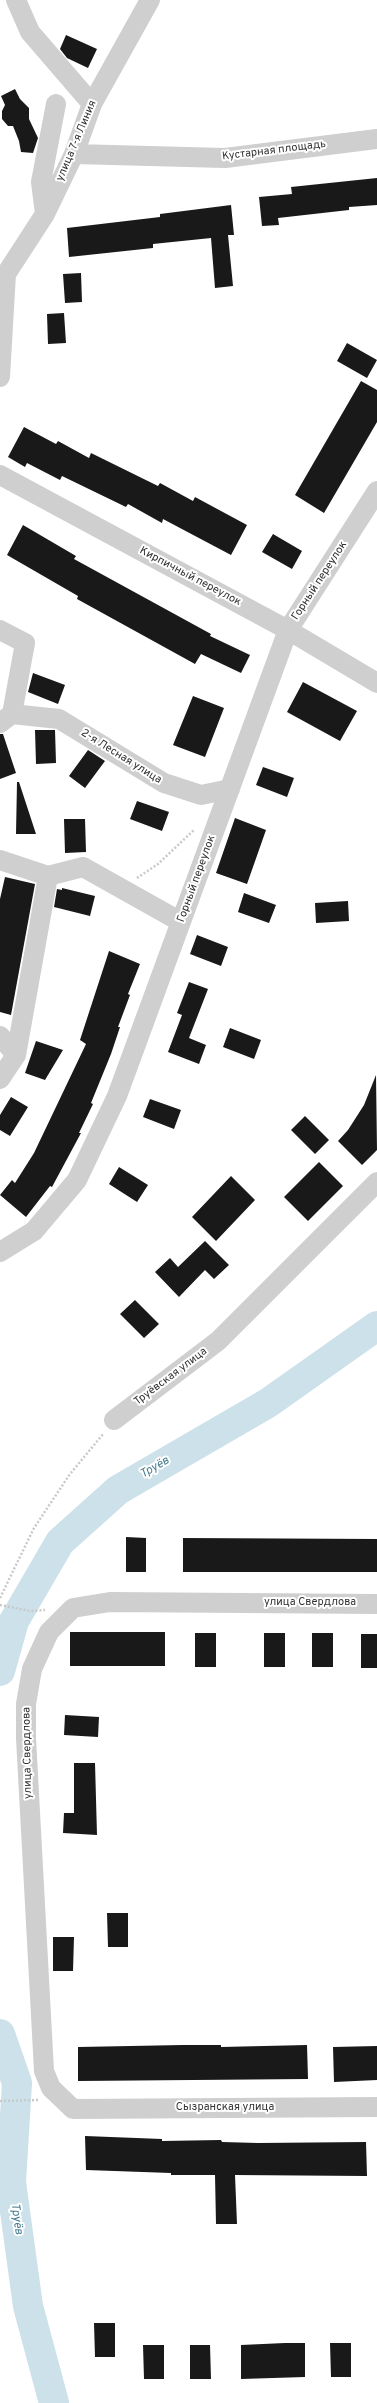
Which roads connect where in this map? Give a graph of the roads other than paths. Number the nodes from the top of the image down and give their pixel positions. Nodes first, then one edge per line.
1 (16, 0) edge
2 (150, 0) edge
3 (56, 104) dead end
4 (92, 104) junction
5 (377, 139) edge
6 (74, 154) junction
7 (45, 214) junction
8 (3, 275) edge
9 (0, 377) edge
10 (0, 475) edge
11 (377, 491) edge
12 (0, 630) edge
13 (288, 630) junction
14 (377, 683) edge
15 (6, 719) edge
16 (230, 789) junction
17 (0, 860) edge
18 (48, 876) junction
19 (181, 922) junction
20 (0, 1036) edge
21 (16, 1055) junction
22 (0, 1080) edge
23 (377, 1182) edge
24 (0, 1252) edge
25 (114, 1420) road end
26 (377, 1604) edge
27 (377, 2107) edge
28 (73, 2109) joint

1 - 4 street
2 - 4 street, улица 7-я Линия
3 - 7 street
4 - 6 street, улица 7-я Линия
5 - 6 street, Кустарная площадь
6 - 7 street, улица 7-я Линия
7 - 8 street, улица 7-я Линия
8 - 9 street
10 - 13 street, Кирпичный переулок
11 - 13 street, Горный переулок
12 - 15 street, 2-я Лесная улица
13 - 14 street, Кирпичный переулок
13 - 16 street, Горный переулок
15 - 16 street, 2-я Лесная улица
16 - 19 street, Горный переулок
17 - 18 street
18 - 19 street
18 - 21 street
19 - 24 street, Горный переулок
20 - 21 street
21 - 22 street
23 - 25 street, Труёвская улица
26 - 28 street, улица Свердлова
27 - 28 street, Сызранская улица

